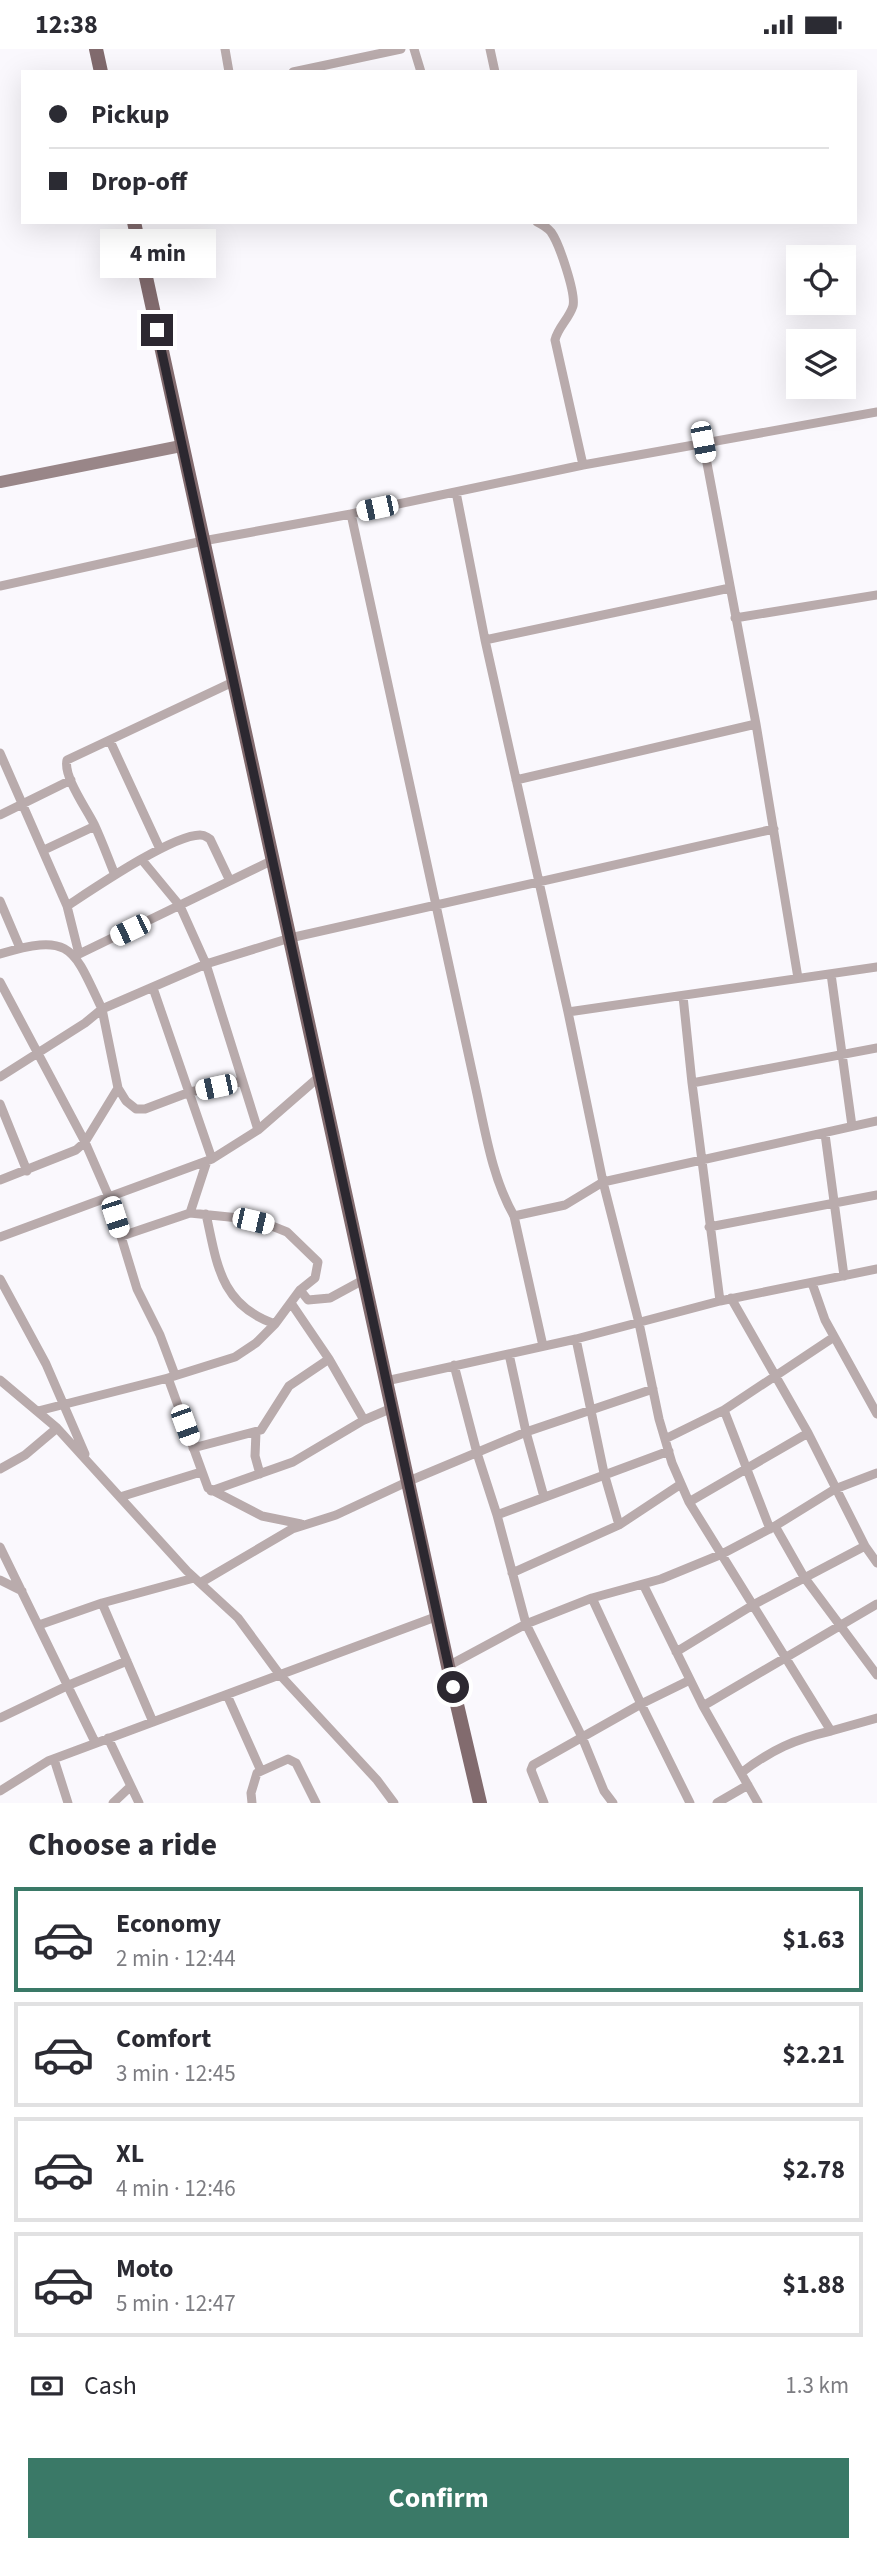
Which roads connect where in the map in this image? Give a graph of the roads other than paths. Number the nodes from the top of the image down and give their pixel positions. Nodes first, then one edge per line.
1 (96, 49) edge
2 (225, 49) edge
3 (401, 49) edge
4 (414, 49) edge
5 (490, 49) edge
6 (337, 67) edge
7 (101, 70) edge
8 (229, 70) edge
9 (311, 70) edge
10 (420, 70) edge
11 (495, 70) edge
12 (134, 224) edge
13 (540, 224) edge
14 (877, 412) edge
15 (703, 442) junction
16 (181, 446) junction
17 (583, 465) junction
18 (0, 482) edge
19 (456, 492) junction
20 (351, 514) junction
21 (203, 541) junction
22 (0, 586) edge
23 (730, 588) junction
24 (877, 595) edge
25 (735, 618) junction
26 (485, 640) junction
27 (233, 682) junction
28 (756, 724) junction
29 (110, 741) junction
30 (0, 753) edge
31 (71, 780) junction
32 (516, 780) junction
33 (21, 804) junction
34 (0, 815) edge
35 (95, 826) junction
36 (774, 829) junction
37 (44, 849) junction
38 (160, 849) junction
39 (142, 860) junction
40 (272, 860) junction
41 (115, 875) junction
42 (230, 881) junction
43 (540, 881) junction
44 (0, 901) edge
45 (436, 905) junction
46 (67, 906) junction
47 (180, 906) junction
48 (290, 937) junction
49 (20, 948) junction
50 (0, 954) edge
51 (77, 955) junction
52 (206, 964) junction
53 (877, 967) edge
54 (831, 974) junction
55 (798, 978) junction
56 (0, 982) edge
57 (153, 988) junction
58 (683, 996) junction
59 (102, 1009) junction
60 (568, 1013) junction
61 (877, 1048) edge
62 (38, 1054) junction
63 (843, 1056) junction
64 (320, 1076) junction
65 (0, 1077) edge
66 (242, 1081) junction
67 (692, 1083) junction
68 (118, 1088) junction
69 (190, 1093) junction
70 (0, 1104) edge
71 (877, 1121) edge
72 (852, 1126) junction
73 (258, 1130) junction
74 (825, 1134) junction
75 (85, 1142) junction
76 (702, 1159) junction
77 (209, 1160) junction
78 (27, 1171) junction
79 (0, 1180) edge
80 (603, 1182) junction
81 (877, 1195) edge
82 (109, 1198) junction
83 (835, 1203) junction
84 (190, 1213) junction
85 (206, 1214) junction
86 (514, 1216) junction
87 (709, 1227) junction
88 (122, 1236) junction
89 (0, 1237) edge
90 (877, 1269) edge
91 (844, 1276) junction
92 (0, 1279) edge
93 (365, 1279) junction
94 (812, 1283) junction
95 (300, 1290) junction
96 (731, 1298) junction
97 (720, 1301) junction
98 (291, 1303) junction
99 (639, 1322) junction
100 (275, 1324) junction
101 (834, 1337) junction
102 (576, 1339) junction
103 (543, 1346) junction
104 (509, 1354) junction
105 (329, 1359) junction
106 (454, 1365) junction
107 (172, 1376) junction
108 (777, 1377) junction
109 (0, 1380) edge
110 (386, 1381) junction
111 (653, 1389) junction
112 (62, 1405) junction
113 (392, 1408) junction
114 (591, 1410) junction
115 (724, 1410) junction
116 (38, 1411) junction
117 (877, 1414) edge
118 (364, 1420) junction
119 (57, 1428) junction
120 (256, 1432) junction
121 (526, 1432) junction
122 (808, 1433) junction
123 (665, 1439) junction
124 (193, 1448) junction
125 (669, 1451) junction
126 (477, 1453) junction
127 (88, 1462) junction
128 (748, 1468) junction
129 (0, 1469) edge
130 (201, 1472) junction
131 (604, 1473) junction
132 (877, 1473) edge
133 (261, 1474) junction
134 (409, 1481) junction
135 (681, 1484) junction
136 (835, 1489) junction
137 (211, 1491) junction
138 (120, 1497) junction
139 (544, 1497) junction
140 (689, 1501) junction
141 (496, 1515) junction
142 (303, 1525) junction
143 (619, 1525) junction
144 (772, 1527) junction
145 (866, 1546) junction
146 (0, 1547) edge
147 (722, 1554) junction
148 (877, 1563) edge
149 (512, 1573) junction
150 (804, 1577) junction
151 (0, 1580) edge
152 (197, 1580) junction
153 (643, 1584) junction
154 (22, 1591) junction
155 (592, 1598) junction
156 (102, 1603) junction
157 (877, 1604) edge
158 (753, 1605) junction
159 (438, 1616) junction
160 (526, 1623) junction
161 (39, 1625) junction
162 (841, 1627) junction
163 (676, 1652) junction
164 (787, 1658) junction
165 (127, 1661) junction
166 (448, 1666) junction
167 (280, 1675) junction
168 (877, 1675) edge
169 (690, 1680) junction
170 (69, 1685) junction
171 (227, 1695) junction
172 (641, 1705) junction
173 (703, 1706) junction
174 (0, 1718) edge
175 (877, 1718) edge
176 (153, 1722) junction
177 (831, 1731) junction
178 (582, 1737) junction
179 (108, 1738) junction
180 (95, 1742) junction
181 (54, 1759) junction
182 (261, 1771) junction
183 (741, 1773) junction
184 (748, 1785) junction
185 (131, 1786) junction
186 (0, 1791) edge
187 (135, 1802) edge
188 (68, 1803) edge
189 (113, 1803) edge
190 (252, 1803) edge
191 (316, 1803) edge
192 (394, 1803) edge
193 (480, 1803) edge
194 (544, 1803) edge
195 (614, 1803) edge
196 (690, 1803) edge
197 (718, 1803) edge
198 (758, 1803) edge

1 - 7 main road
2 - 8 street
3 - 6 street
4 - 10 street
5 - 11 street
6 - 9 street
12 - 16 main road
13 - 17 street
14 - 15 street
15 - 17 street
15 - 23 street
16 - 18 street
16 - 21 main road
17 - 19 street
19 - 20 street
19 - 26 street
20 - 21 street
20 - 45 street
21 - 22 street
21 - 27 main road
23 - 25 street
23 - 26 street
24 - 25 street
25 - 28 street
26 - 32 street
27 - 29 street
27 - 40 main road
28 - 32 street
28 - 36 street
29 - 31 street
29 - 38 street
30 - 33 street
31 - 33 street
31 - 35 street
32 - 43 street
33 - 34 street
33 - 37 street
35 - 37 street
35 - 41 street
36 - 43 street
36 - 55 street
37 - 46 street
38 - 39 street
38 - 42 street
39 - 41 street
39 - 47 street
40 - 42 street
40 - 48 main road
41 - 46 street
42 - 47 street
43 - 45 street
43 - 60 street
44 - 49 street
45 - 48 street
45 - 86 street
46 - 51 street
47 - 51 street
47 - 52 street
48 - 52 street
48 - 64 main road
49 - 50 street
49 - 51 street
51 - 59 street
52 - 57 street
52 - 66 street
53 - 54 street
54 - 55 street
54 - 63 street
55 - 58 street
56 - 62 street
57 - 59 street
57 - 69 street
58 - 60 street
58 - 67 street
59 - 62 street
59 - 68 street
60 - 80 street
61 - 63 street
62 - 65 street
62 - 75 street
63 - 67 street
63 - 72 street
64 - 73 street
64 - 93 main road
66 - 69 street
66 - 73 street
67 - 76 street
68 - 69 street
68 - 75 street
69 - 77 street
70 - 78 street
71 - 72 street
72 - 74 street
73 - 77 street
74 - 76 street
74 - 83 street
75 - 78 street
75 - 82 street
76 - 80 street
76 - 87 street
77 - 82 street
77 - 84 street
78 - 79 street
80 - 86 street
80 - 99 street
81 - 83 street
82 - 88 street
82 - 89 street
83 - 87 street
83 - 91 street
84 - 85 street
84 - 88 street
85 - 95 street
85 - 100 street
86 - 103 street
87 - 97 street
88 - 107 street
90 - 91 street
91 - 94 street
92 - 112 street
93 - 95 street
93 - 110 main road
94 - 96 street
94 - 101 street
95 - 98 street
96 - 97 street
96 - 108 street
97 - 99 street
98 - 100 street
98 - 105 street
99 - 102 street
99 - 111 street
100 - 107 street
101 - 108 street
101 - 117 street
102 - 103 street
102 - 114 street
103 - 104 street
104 - 106 street
104 - 121 street
105 - 118 street
105 - 120 street
106 - 110 street
106 - 126 street
107 - 112 street
107 - 124 street
108 - 115 street
108 - 122 street
109 - 116 street
110 - 113 main road
111 - 114 street
111 - 123 street
112 - 116 street
112 - 127 street
113 - 118 street
113 - 134 main road
114 - 121 street
114 - 131 street
115 - 123 street
115 - 128 street
116 - 119 street
118 - 133 street
119 - 127 street
119 - 129 street
120 - 124 street
120 - 133 street
121 - 126 street
121 - 139 street
122 - 128 street
122 - 136 street
123 - 125 street
124 - 130 street
125 - 131 street
125 - 135 street
126 - 134 street
126 - 141 street
127 - 138 street
128 - 140 street
128 - 144 street
130 - 137 street
130 - 138 street
131 - 139 street
131 - 143 street
132 - 136 street
133 - 137 street
134 - 142 street
134 - 159 main road
135 - 140 street
135 - 143 street
136 - 144 street
136 - 145 street
137 - 142 street
138 - 152 street
139 - 141 street
140 - 147 street
141 - 149 street
142 - 152 street
143 - 149 street
144 - 147 street
144 - 150 street
145 - 148 street
145 - 150 street
146 - 154 street
147 - 153 street
147 - 158 street
149 - 160 street
150 - 158 street
150 - 162 street
151 - 154 street
152 - 156 street
152 - 167 street
153 - 155 street
153 - 163 street
154 - 161 street
155 - 160 street
155 - 172 street
156 - 161 street
156 - 165 street
157 - 162 street
158 - 163 street
158 - 164 street
159 - 166 main road
159 - 167 street
160 - 166 street
160 - 178 street
161 - 170 street
162 - 164 street
162 - 168 street
163 - 169 street
164 - 173 street
164 - 177 street
165 - 170 street
165 - 176 street
166 - 193 main road
167 - 171 street
167 - 192 street
169 - 172 street
169 - 173 street
170 - 174 street
170 - 180 street
171 - 176 street
171 - 182 street
172 - 178 street
172 - 196 street
173 - 183 street
175 - 177 street
176 - 179 street
177 - 183 street
178 - 194 street
178 - 195 street
179 - 180 street
179 - 185 street
180 - 181 street
181 - 186 street
181 - 188 street
182 - 190 street
182 - 191 street
183 - 184 street
184 - 197 street
184 - 198 street
185 - 187 street
185 - 189 street

